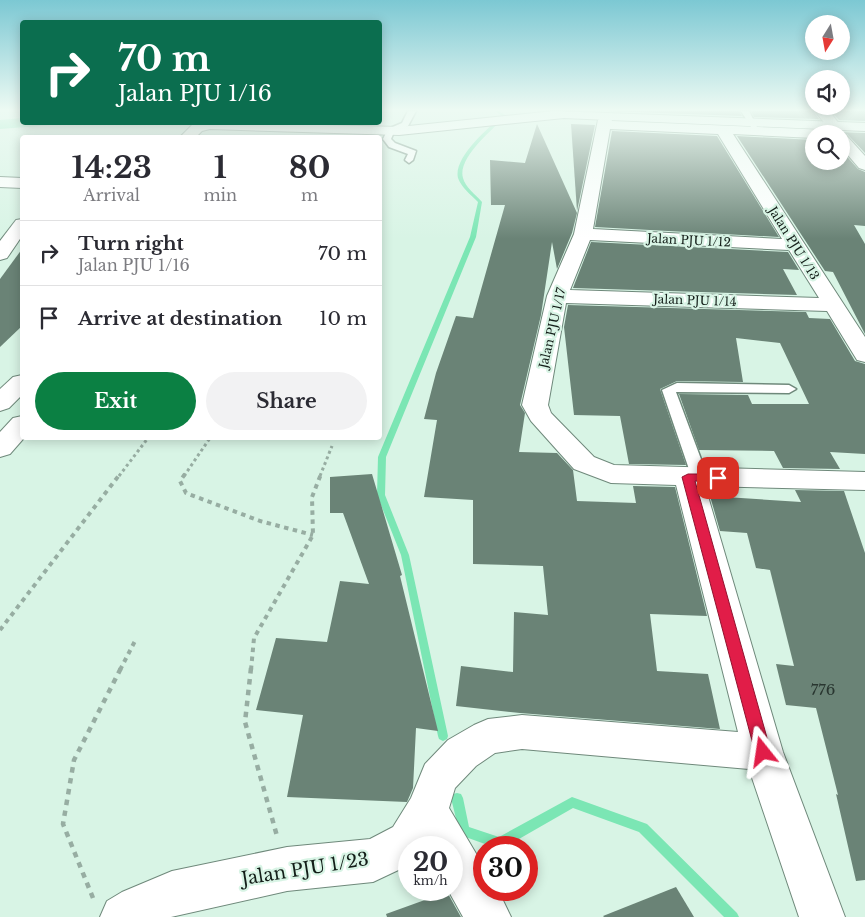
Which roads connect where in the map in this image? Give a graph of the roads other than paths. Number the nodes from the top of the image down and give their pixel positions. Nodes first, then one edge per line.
1 (412, 154) edge
2 (599, 154) edge
3 (738, 154) edge
4 (854, 154) edge
5 (408, 160) dead end
6 (865, 165) edge
7 (0, 182) edge
8 (20, 183) edge
9 (20, 227) edge
10 (583, 234) junction
11 (794, 245) junction
12 (0, 254) edge
13 (557, 296) junction
14 (833, 305) junction
15 (865, 354) edge
16 (20, 384) edge
17 (789, 388) dead end
18 (0, 403) edge
19 (20, 426) edge
20 (0, 448) edge
21 (694, 478) junction
22 (865, 481) edge
23 (763, 752) junction
24 (427, 810) junction
25 (441, 836) edge
26 (463, 874) edge
27 (109, 909) edge
28 (488, 917) edge
29 (822, 917) edge

1 - 5 lane
2 - 10 street, Jalan PJU 1/17
3 - 11 street, Jalan PJU 1/13
4 - 6 street
7 - 8 street
9 - 12 street
10 - 11 street, Jalan PJU 1/12
10 - 13 street, Jalan PJU 1/17
11 - 14 street, Jalan PJU 1/13
13 - 14 street, Jalan PJU 1/14
13 - 21 street, Jalan PJU 1/17
14 - 15 street, Jalan PJU 1/13
16 - 18 street
17 - 21 lane
19 - 20 street
21 - 22 street
21 - 23 street
23 - 24 street, Jalan PJU 1/23
23 - 29 street
24 - 25 street
24 - 27 street, Jalan PJU 1/23
26 - 28 street

